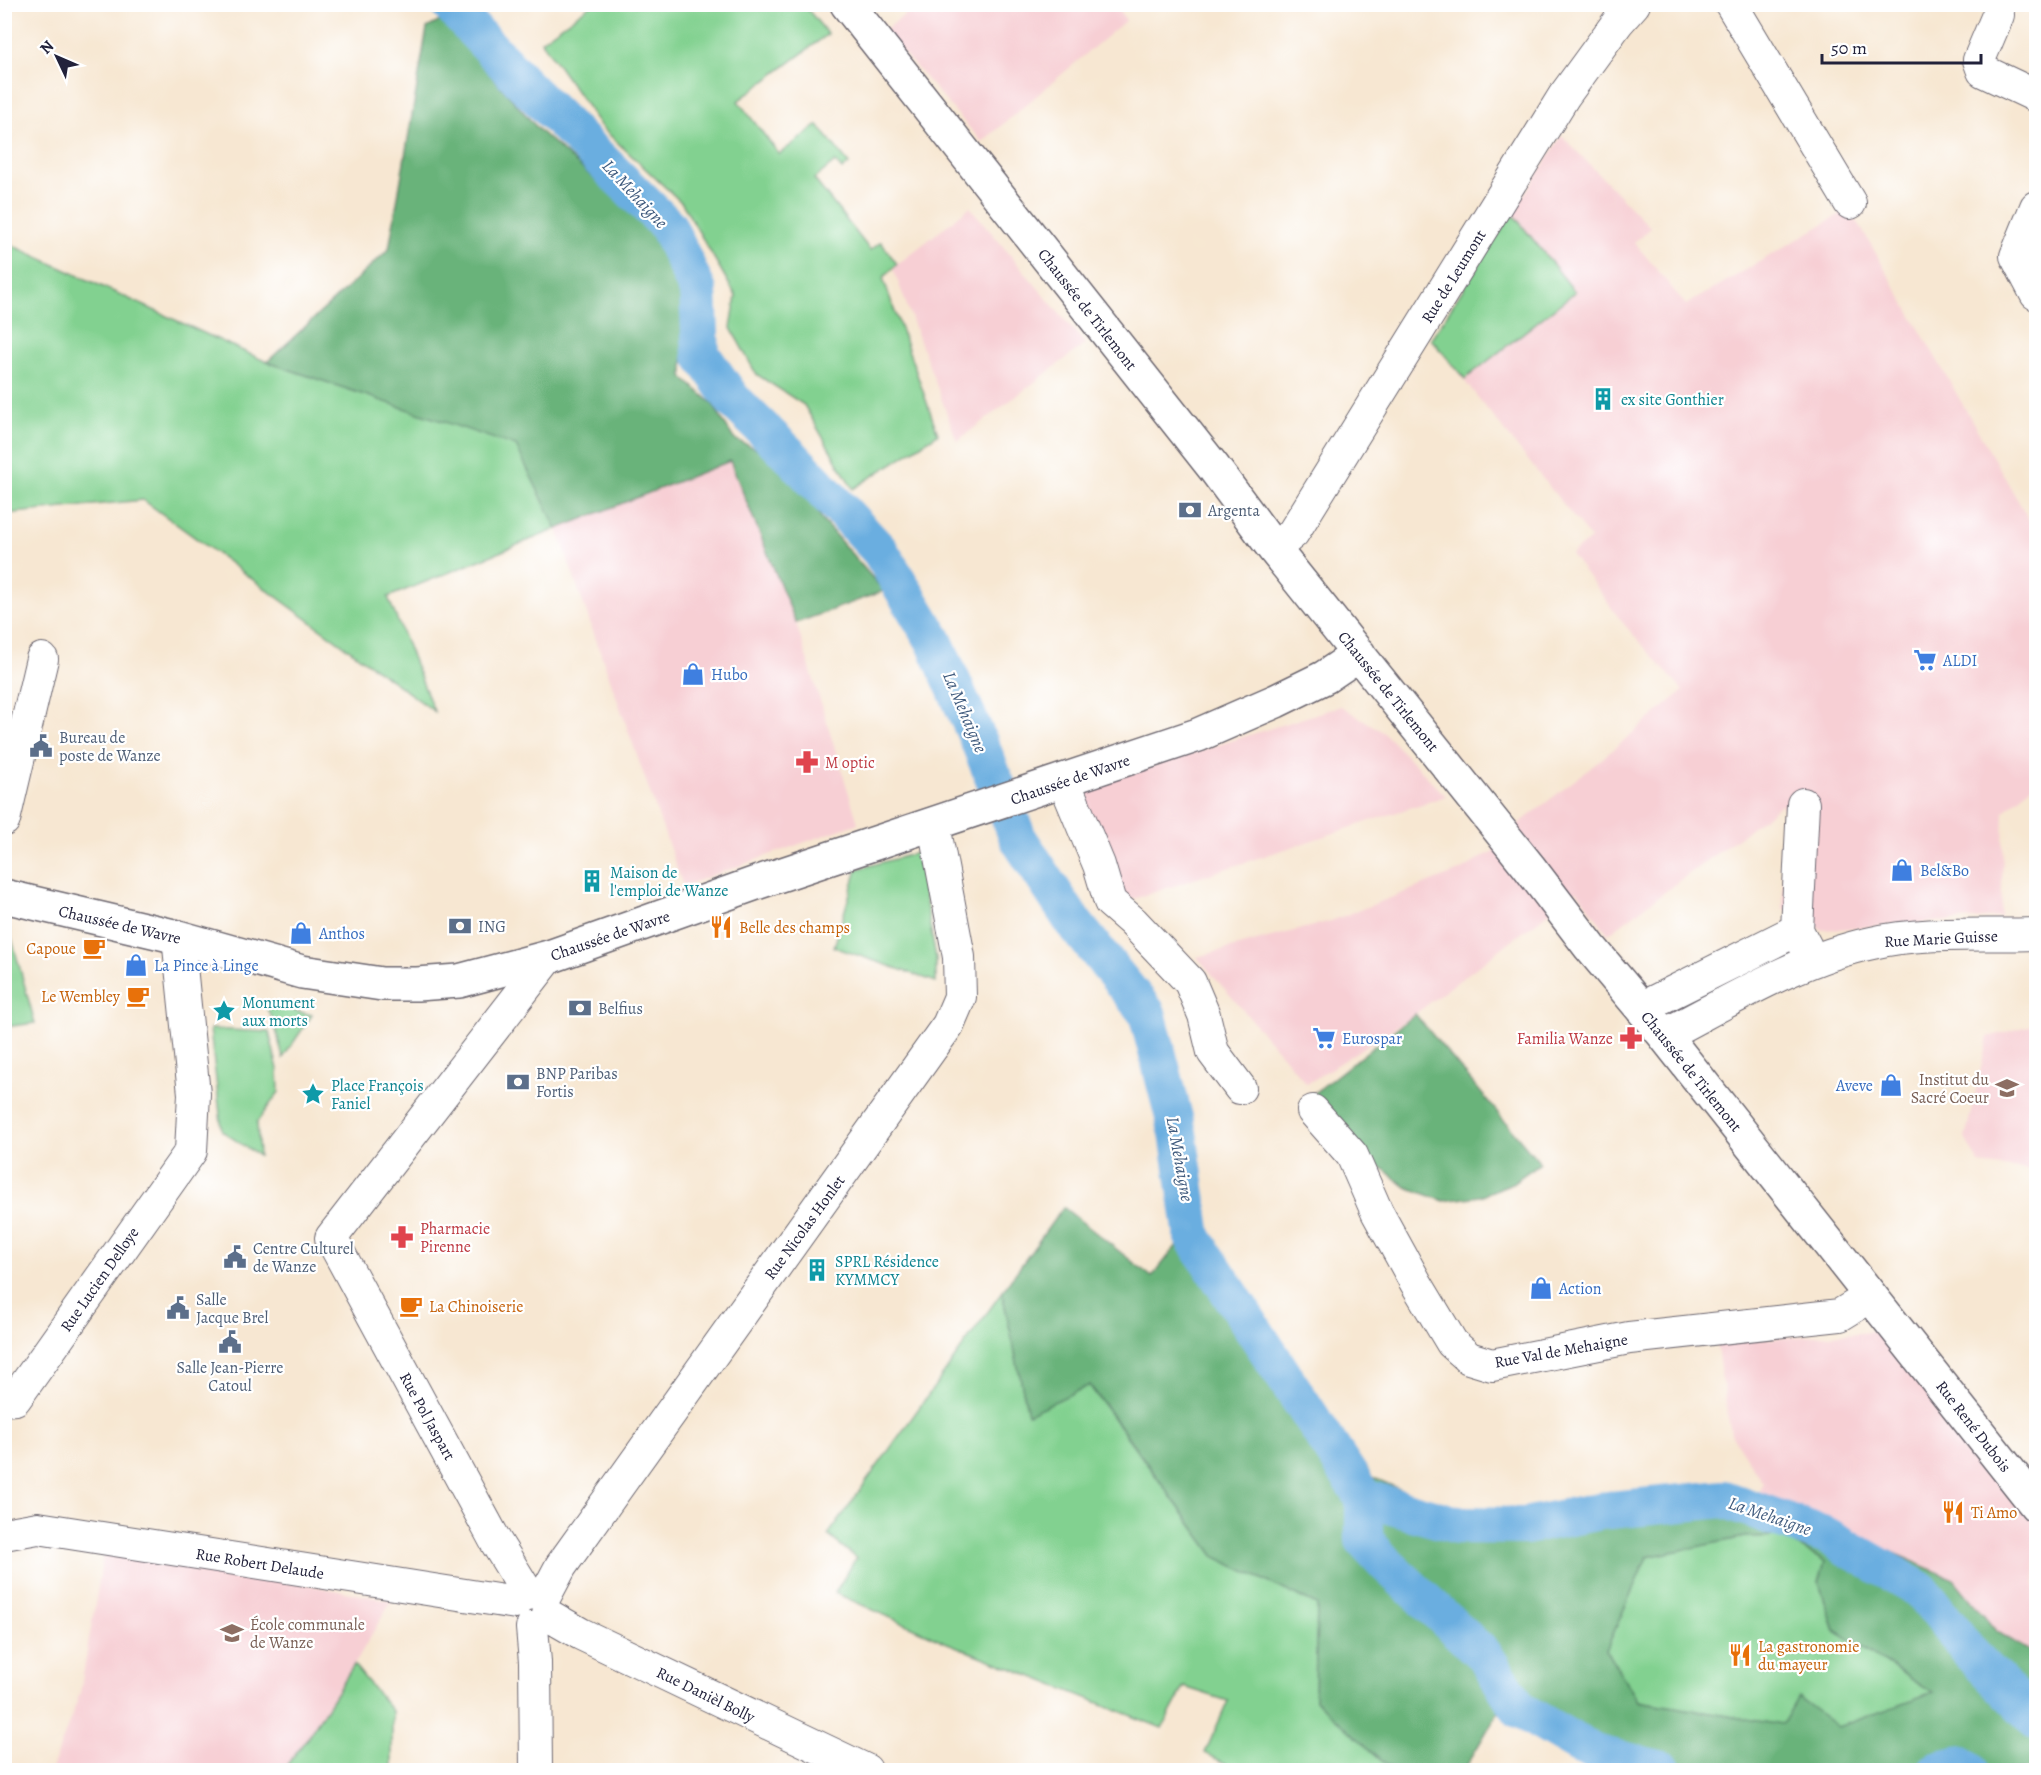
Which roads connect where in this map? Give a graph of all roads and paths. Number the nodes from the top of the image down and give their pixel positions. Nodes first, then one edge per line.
1 (847, 4) edge
2 (1634, 4) edge
3 (1731, 4) edge
4 (1998, 15) dead end
5 (2037, 96) edge
6 (1850, 202) dead end
7 (2037, 207) edge
8 (2037, 294) edge
9 (1274, 549) junction
10 (1359, 654) junction
11 (42, 659) dead end
12 (1064, 781) junction
13 (1803, 804) dead end
14 (4, 820) edge
15 (934, 825) junction
16 (4, 896) edge
17 (1797, 930) junction
18 (2037, 934) edge
19 (178, 937) junction
20 (549, 957) junction
21 (1812, 960) junction
22 (1641, 1008) junction
23 (1664, 1035) junction
24 (1240, 1088) dead end
25 (1313, 1111) dead end
26 (1871, 1296) junction
27 (1934, 1376) joint
28 (4, 1400) edge
29 (2034, 1496) edge
30 (4, 1534) edge
31 (533, 1607) junction
32 (536, 1770) edge
33 (866, 1770) edge

1 - 9 main road, Chaussée de Tirlemont
2 - 9 street, Rue de Leumont
3 - 6 street
4 - 5 street
7 - 8 street
9 - 10 main road, Chaussée de Tirlemont
10 - 12 main road, Chaussée de Wavre
10 - 22 main road, Chaussée de Tirlemont
11 - 14 street
12 - 15 main road, Chaussée de Wavre
12 - 24 street
13 - 17 street
15 - 20 main road, Chaussée de Wavre
15 - 31 street, Rue Nicolas Honlet
16 - 19 main road, Chaussée de Wavre
17 - 21 street
17 - 22 street
18 - 21 street, Rue Marie Guisse
19 - 20 main road, Chaussée de Wavre
19 - 28 street, Rue Lucien Delloye
20 - 31 street, Rue Pol Jaspart
21 - 23 street, Rue Marie Guisse
22 - 23 main road, Chaussée de Tirlemont
23 - 26 main road, Chaussée de Tirlemont
25 - 26 street, Rue Val de Mehaigne
26 - 27 main road, Chaussée de Tirlemont
27 - 29 main road, Rue René Dubois
30 - 31 street, Rue Robert Delaude
31 - 32 street
31 - 33 street, Rue Danièl Bolly

